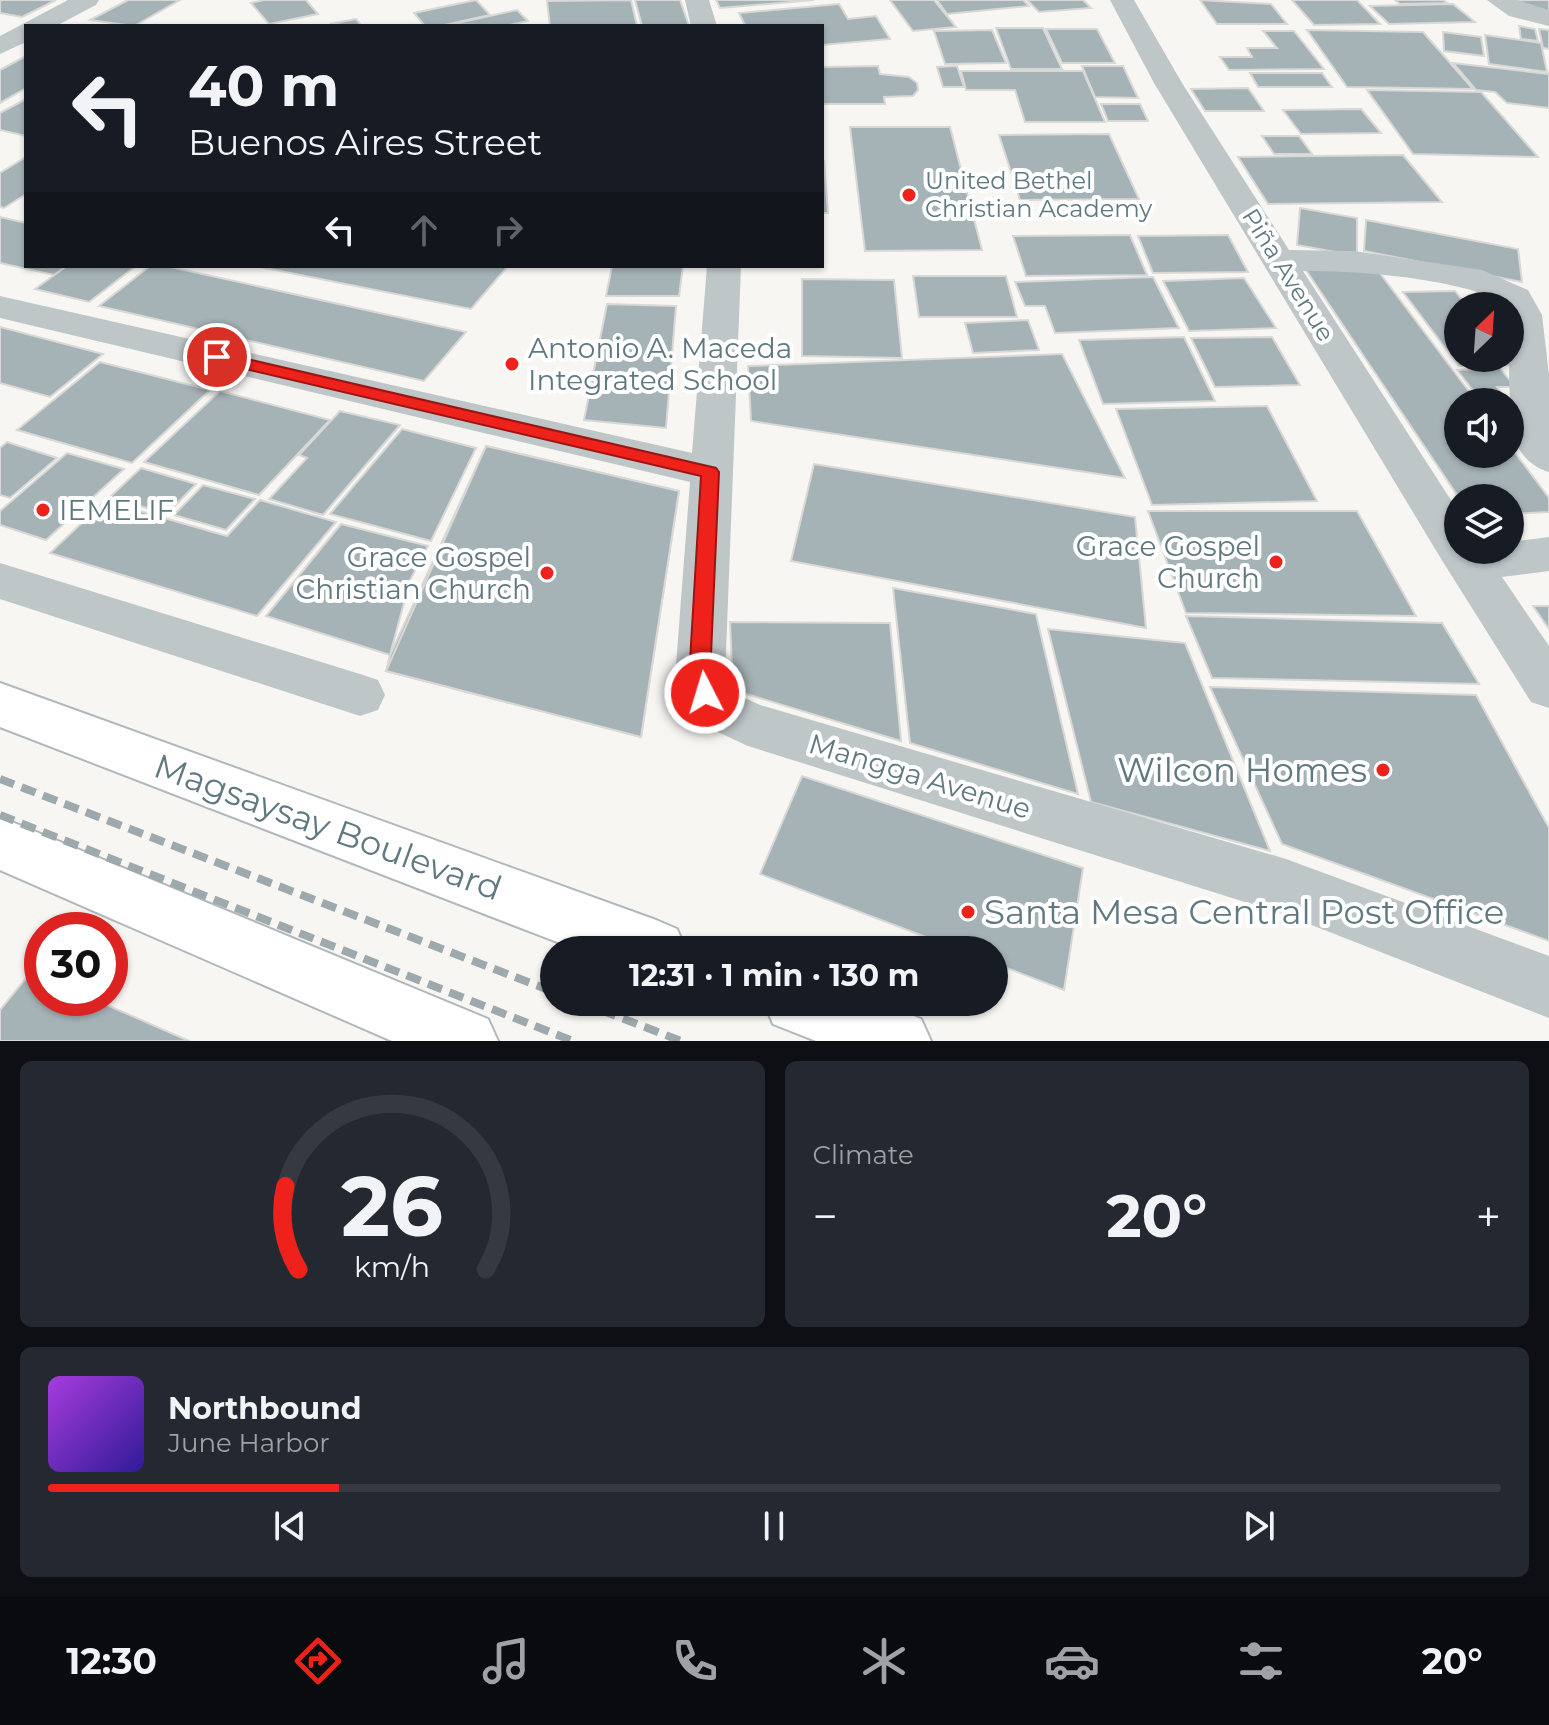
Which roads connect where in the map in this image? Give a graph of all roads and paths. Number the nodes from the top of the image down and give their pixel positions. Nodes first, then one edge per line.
1 (87, 0) edge
2 (697, 0) edge
3 (1122, 0) edge
4 (1499, 0) edge
5 (1549, 18) edge
6 (41, 24) edge
7 (703, 24) edge
8 (0, 25) edge
9 (24, 31) edge
10 (24, 32) edge
11 (0, 46) edge
12 (1279, 260) junction
13 (724, 268) edge
14 (0, 307) edge
15 (1549, 458) edge
16 (710, 472) junction
17 (1444, 525) edge
18 (1524, 554) edge
19 (1549, 554) edge
20 (1469, 564) edge
21 (0, 581) edge
22 (1549, 687) edge
23 (360, 695) dead end
24 (0, 705) edge
25 (0, 843) edge
26 (619, 936) edge
27 (1549, 987) edge
28 (832, 1016) edge
29 (466, 1041) edge
30 (899, 1041) edge

1 - 6 street
2 - 7 street
3 - 12 street, Piña Avenue
4 - 5 street
8 - 9 street
10 - 11 street
12 - 15 street
12 - 17 street, Piña Avenue
13 - 16 street, Mangga Avenue
14 - 16 street
16 - 27 street, Mangga Avenue
18 - 19 street
20 - 22 street, Piña Avenue
21 - 23 street
24 - 26 main road, Magsaysay Boulevard
25 - 29 main road
28 - 30 main road

